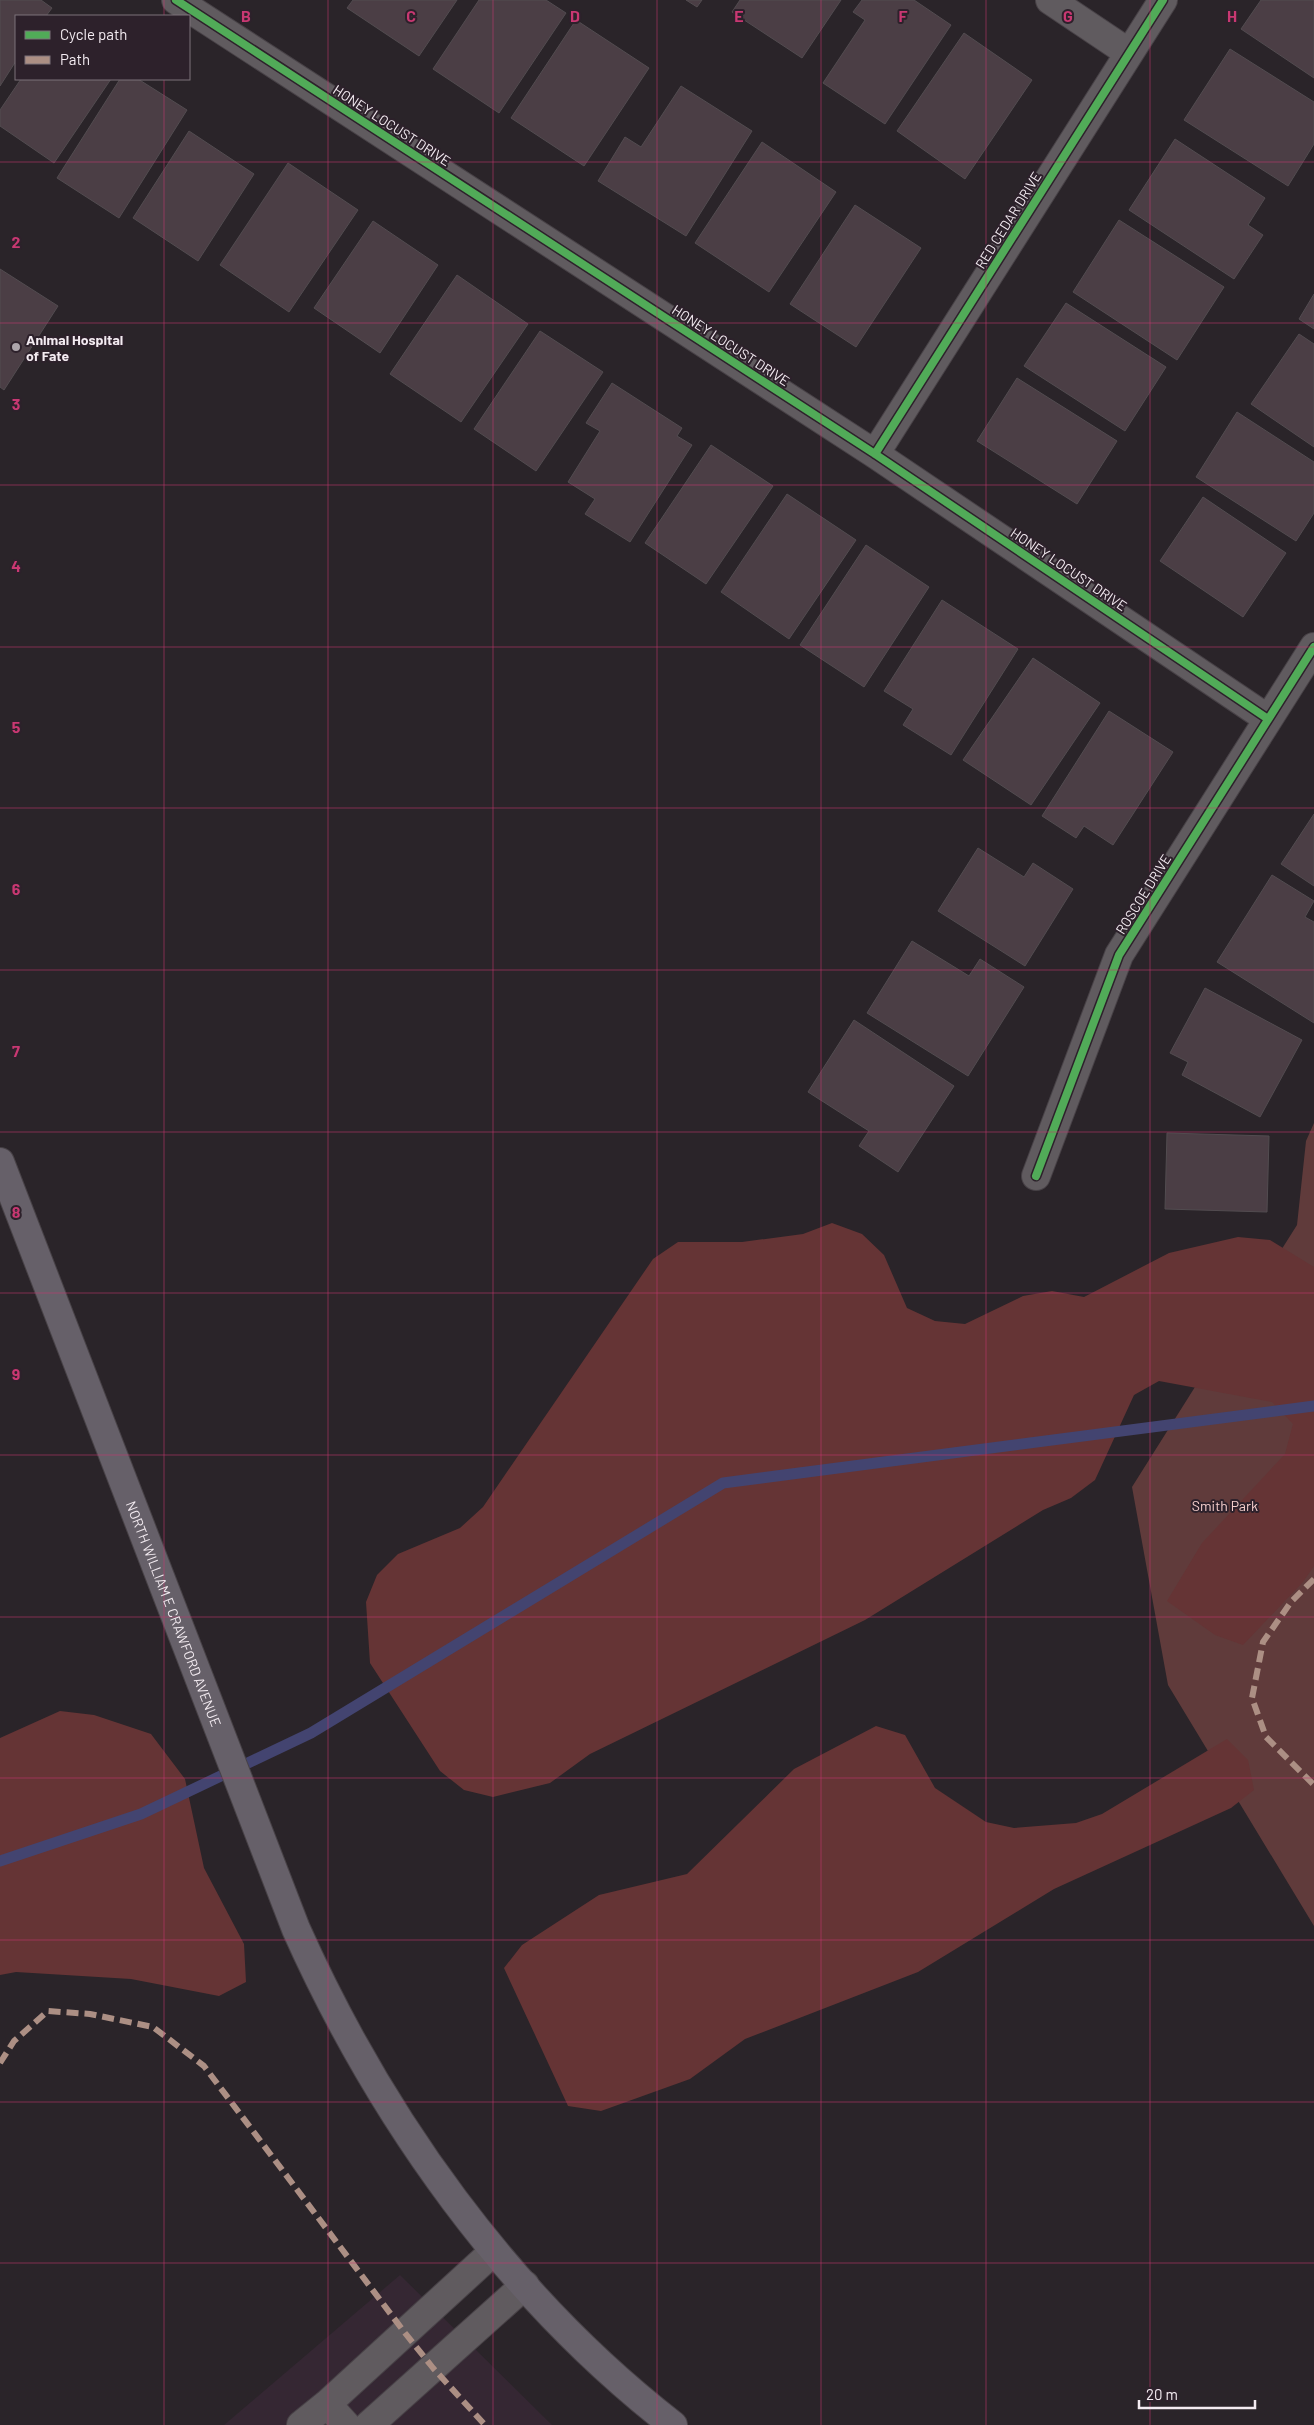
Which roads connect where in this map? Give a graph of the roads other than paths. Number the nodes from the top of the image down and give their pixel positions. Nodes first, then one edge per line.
1 (176, 0) edge
2 (1050, 0) edge
3 (1163, 0) edge
4 (1129, 53) junction
5 (875, 454) junction
6 (1314, 647) edge
7 (1268, 718) junction
8 (0, 1162) edge
9 (1036, 1176) dead end
10 (494, 2251) junction
11 (525, 2285) junction
12 (327, 2404) junction
13 (301, 2425) edge
14 (346, 2425) edge
15 (369, 2425) edge
16 (673, 2425) edge

1 - 5 street, HONEY LOCUST DRIVE
2 - 4 street
3 - 4 street, RED CEDAR DRIVE
4 - 5 street, RED CEDAR DRIVE
5 - 7 street, HONEY LOCUST DRIVE
6 - 7 street, ROSCOE DRIVE
7 - 9 street, ROSCOE DRIVE
8 - 10 main road, NORTH WILLIAM E CRAWFORD AVENUE
10 - 11 main road, NORTH WILLIAM E CRAWFORD AVENUE
10 - 12 street
11 - 15 street
11 - 16 main road, NORTH WILLIAM E CRAWFORD AVENUE
12 - 13 street
12 - 14 street

